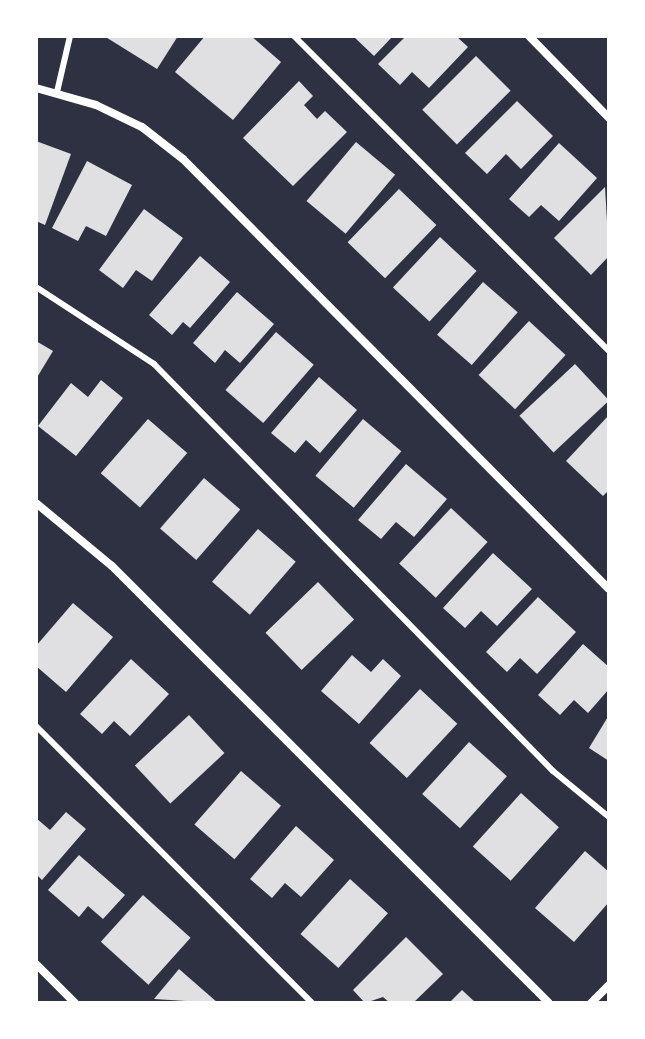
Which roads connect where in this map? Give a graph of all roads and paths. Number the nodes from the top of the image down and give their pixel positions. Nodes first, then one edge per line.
1 (70, 36) edge
2 (294, 36) edge
3 (529, 36) edge
4 (36, 88) edge
5 (57, 92) junction
6 (609, 118) edge
7 (36, 287) edge
8 (609, 351) edge
9 (36, 503) edge
10 (609, 589) edge
11 (36, 726) edge
12 (609, 817) edge
13 (36, 964) edge
14 (609, 985) edge
15 (75, 1003) edge
16 (312, 1003) edge
17 (549, 1003) edge
18 (591, 1003) edge

1 - 5 lane
2 - 8 lane
3 - 6 street
4 - 5 street
5 - 10 street
7 - 12 lane
9 - 17 street
11 - 16 lane
13 - 15 street
14 - 18 street

